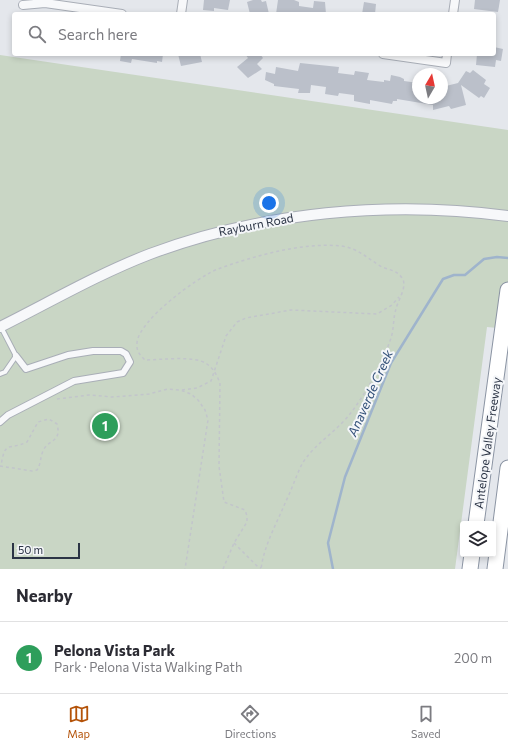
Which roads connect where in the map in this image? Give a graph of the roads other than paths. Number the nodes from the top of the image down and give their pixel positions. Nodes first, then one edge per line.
1 (183, 0) edge
2 (455, 0) edge
3 (23, 4) dead end
4 (108, 12) edge
5 (181, 12) edge
6 (453, 12) edge
7 (397, 56) edge
8 (447, 56) edge
9 (508, 216) edge
10 (508, 290) edge
11 (0, 327) edge
12 (16, 356) junction
13 (0, 374) edge
14 (0, 422) edge
15 (508, 468) edge
16 (476, 521) edge
17 (472, 557) edge
18 (470, 569) edge
19 (495, 569) edge

1 - 5 street
2 - 6 street
3 - 4 street
7 - 8 street
9 - 11 street, Rayburn Road
10 - 16 highway, Antelope Valley Freeway
11 - 12 lane
12 - 13 lane
12 - 14 street
15 - 19 highway, Antelope Valley Freeway
17 - 18 highway

